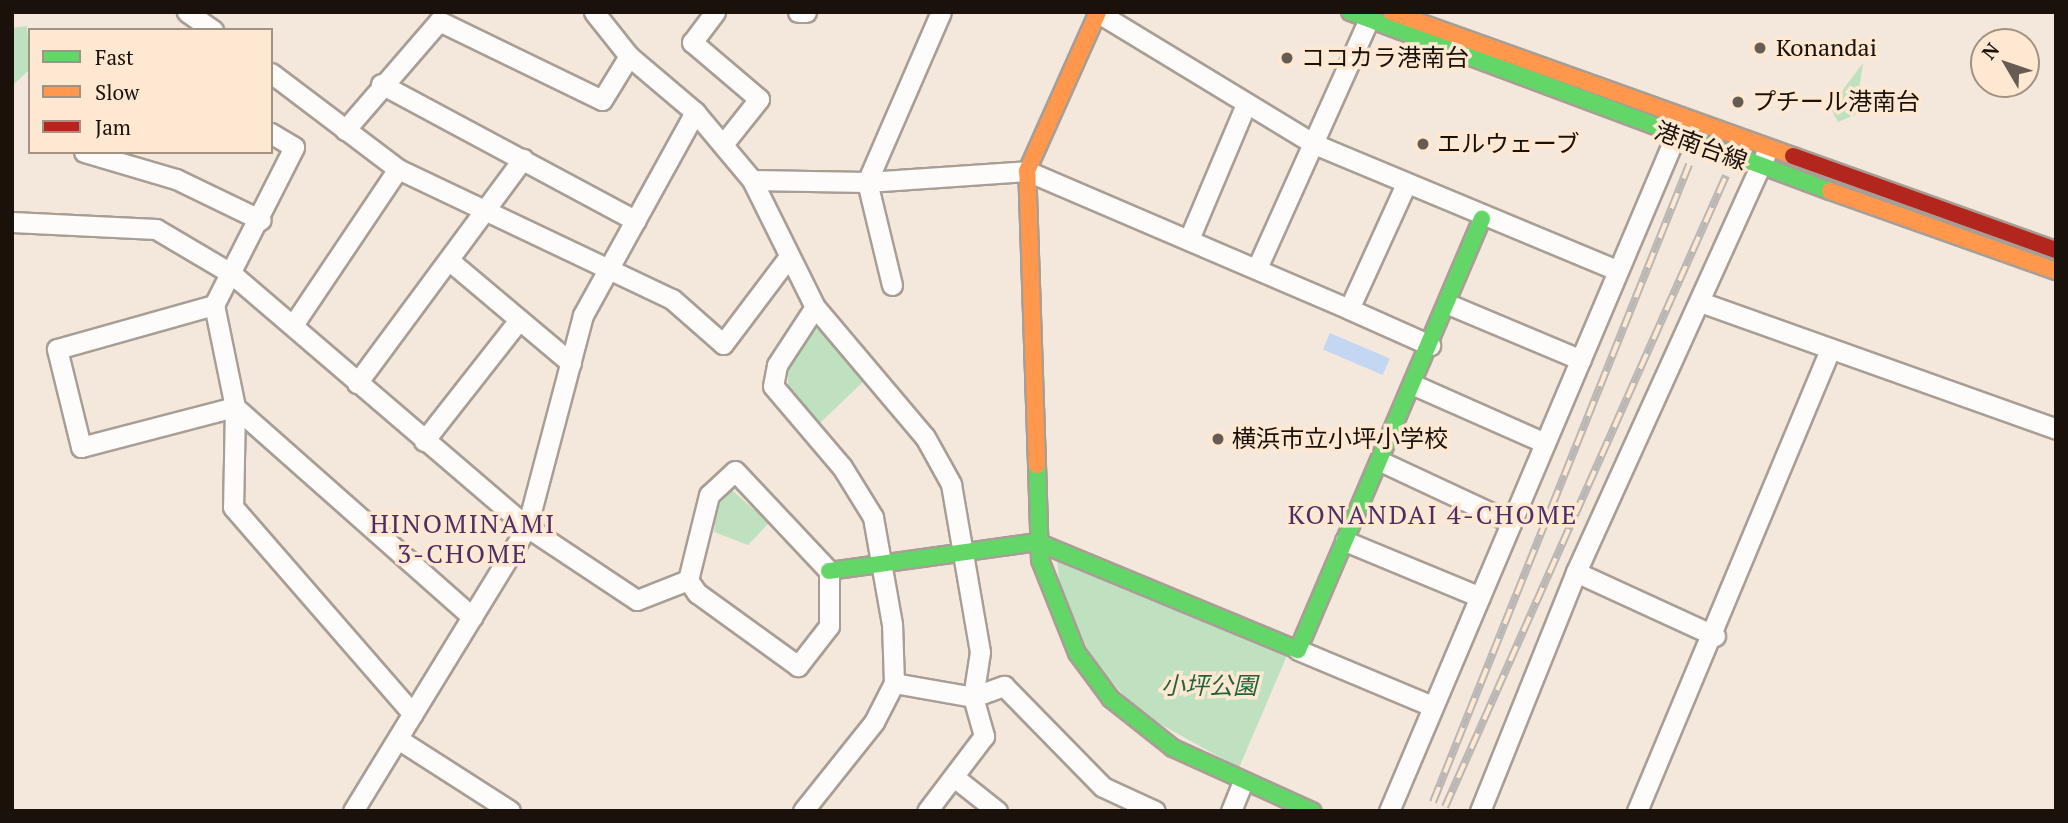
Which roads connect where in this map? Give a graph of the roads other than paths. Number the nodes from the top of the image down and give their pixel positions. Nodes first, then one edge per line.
1 (187, 12) edge
2 (594, 12) edge
3 (715, 12) edge
4 (798, 12) edge
5 (806, 12) edge
6 (941, 12) edge
7 (1097, 12) edge
8 (1391, 12) edge
9 (1359, 17) edge
10 (210, 28) edge
11 (629, 56) junction
12 (273, 75) edge
13 (381, 84) junction
14 (1246, 104) junction
15 (695, 112) junction
16 (1683, 118) junction
17 (345, 130) junction
18 (273, 134) edge
19 (1675, 136) junction
20 (724, 143) junction
21 (1314, 144) junction
22 (1768, 149) junction
23 (91, 154) edge
24 (523, 159) junction
25 (1760, 168) junction
26 (398, 169) junction
27 (1027, 171) junction
28 (752, 180) junction
29 (867, 182) junction
30 (1406, 184) junction
31 (487, 212) junction
32 (1482, 219) junction
33 (261, 220) junction
34 (636, 221) junction
35 (12, 222) edge
36 (1189, 239) junction
37 (2056, 250) edge
38 (787, 258) junction
39 (451, 262) junction
40 (1257, 268) junction
41 (1617, 270) junction
42 (2056, 271) edge
43 (608, 272) junction
44 (232, 274) junction
45 (892, 285) dead end
46 (1703, 303) junction
47 (1448, 304) junction
48 (214, 305) junction
49 (815, 307) junction
50 (1349, 309) junction
51 (519, 320) junction
52 (293, 325) junction
53 (1430, 345) junction
54 (1830, 350) junction
55 (1581, 360) junction
56 (571, 363) junction
57 (357, 383) junction
58 (1414, 385) junction
59 (234, 407) junction
60 (2056, 429) edge
61 (424, 441) junction
62 (1545, 443) junction
63 (1380, 461) junction
64 (1511, 522) junction
65 (527, 527) junction
66 (1345, 541) junction
67 (1037, 542) junction
68 (963, 551) junction
69 (882, 564) junction
70 (829, 570) junction
71 (1576, 572) junction
72 (688, 580) junction
73 (1480, 597) junction
74 (472, 617) junction
75 (1715, 636) junction
76 (1298, 650) junction
77 (894, 683) junction
78 (973, 697) junction
79 (1432, 706) junction
80 (413, 714) junction
81 (398, 738) junction
82 (954, 777) junction
83 (1243, 782) junction
84 (353, 811) edge
85 (510, 811) edge
86 (803, 811) edge
87 (927, 811) edge
88 (997, 811) edge
89 (1155, 811) edge
90 (1231, 811) edge
91 (1312, 811) edge
92 (1389, 811) edge
93 (1480, 811) edge
94 (1637, 811) edge

1 - 10 street
2 - 11 street
3 - 20 street
4 - 5 street
6 - 29 street
7 - 14 street
7 - 27 street
8 - 16 street, 港南台線
9 - 19 street, 港南台線
9 - 21 street
11 - 13 street
11 - 15 street
12 - 17 street
13 - 17 street
13 - 24 street
14 - 21 street
14 - 36 street
15 - 20 street
15 - 34 street
16 - 19 street
16 - 22 street, 港南台線
17 - 26 street
18 - 33 street
19 - 25 street, 港南台線
19 - 41 street
20 - 28 street
21 - 30 street
21 - 40 street
22 - 25 street
22 - 37 street, 港南台線
23 - 33 street
24 - 31 street
24 - 34 street
25 - 42 street, 港南台線
25 - 46 street
26 - 31 street
26 - 52 street
27 - 29 street
27 - 36 street
27 - 67 street
28 - 29 street
28 - 38 street
29 - 45 street
30 - 32 street
30 - 50 street
31 - 39 street
31 - 43 street
32 - 41 street
32 - 47 street
33 - 44 street
34 - 43 street
35 - 44 street
36 - 40 street
38 - 43 street
38 - 49 street
39 - 51 street
39 - 57 street
40 - 50 street
41 - 55 street
43 - 56 street
44 - 48 street
44 - 52 street
46 - 54 street
46 - 71 street
47 - 53 street
47 - 55 street
48 - 59 street
48 - 59 street
49 - 68 street
49 - 69 street
50 - 53 street
51 - 56 street
51 - 61 street
52 - 57 street
53 - 58 street
54 - 60 street
54 - 75 street
55 - 62 street
56 - 65 street
57 - 61 street
58 - 62 street
58 - 63 street
59 - 74 street
59 - 80 street
61 - 65 street
62 - 64 street
63 - 64 street
63 - 66 street
64 - 73 street
65 - 72 street
65 - 74 street
66 - 73 street
66 - 76 street
67 - 68 street
67 - 76 street
67 - 83 street
68 - 69 street
68 - 78 street
69 - 70 street
69 - 77 street
70 - 72 street
70 - 72 street
71 - 75 street
71 - 93 street
73 - 79 street
74 - 80 street
75 - 94 street
76 - 79 street
77 - 78 street
77 - 86 street
78 - 82 street
78 - 89 street
79 - 92 street
80 - 81 street
81 - 84 street
81 - 85 street
82 - 87 street
82 - 88 street
83 - 90 street
83 - 91 street

